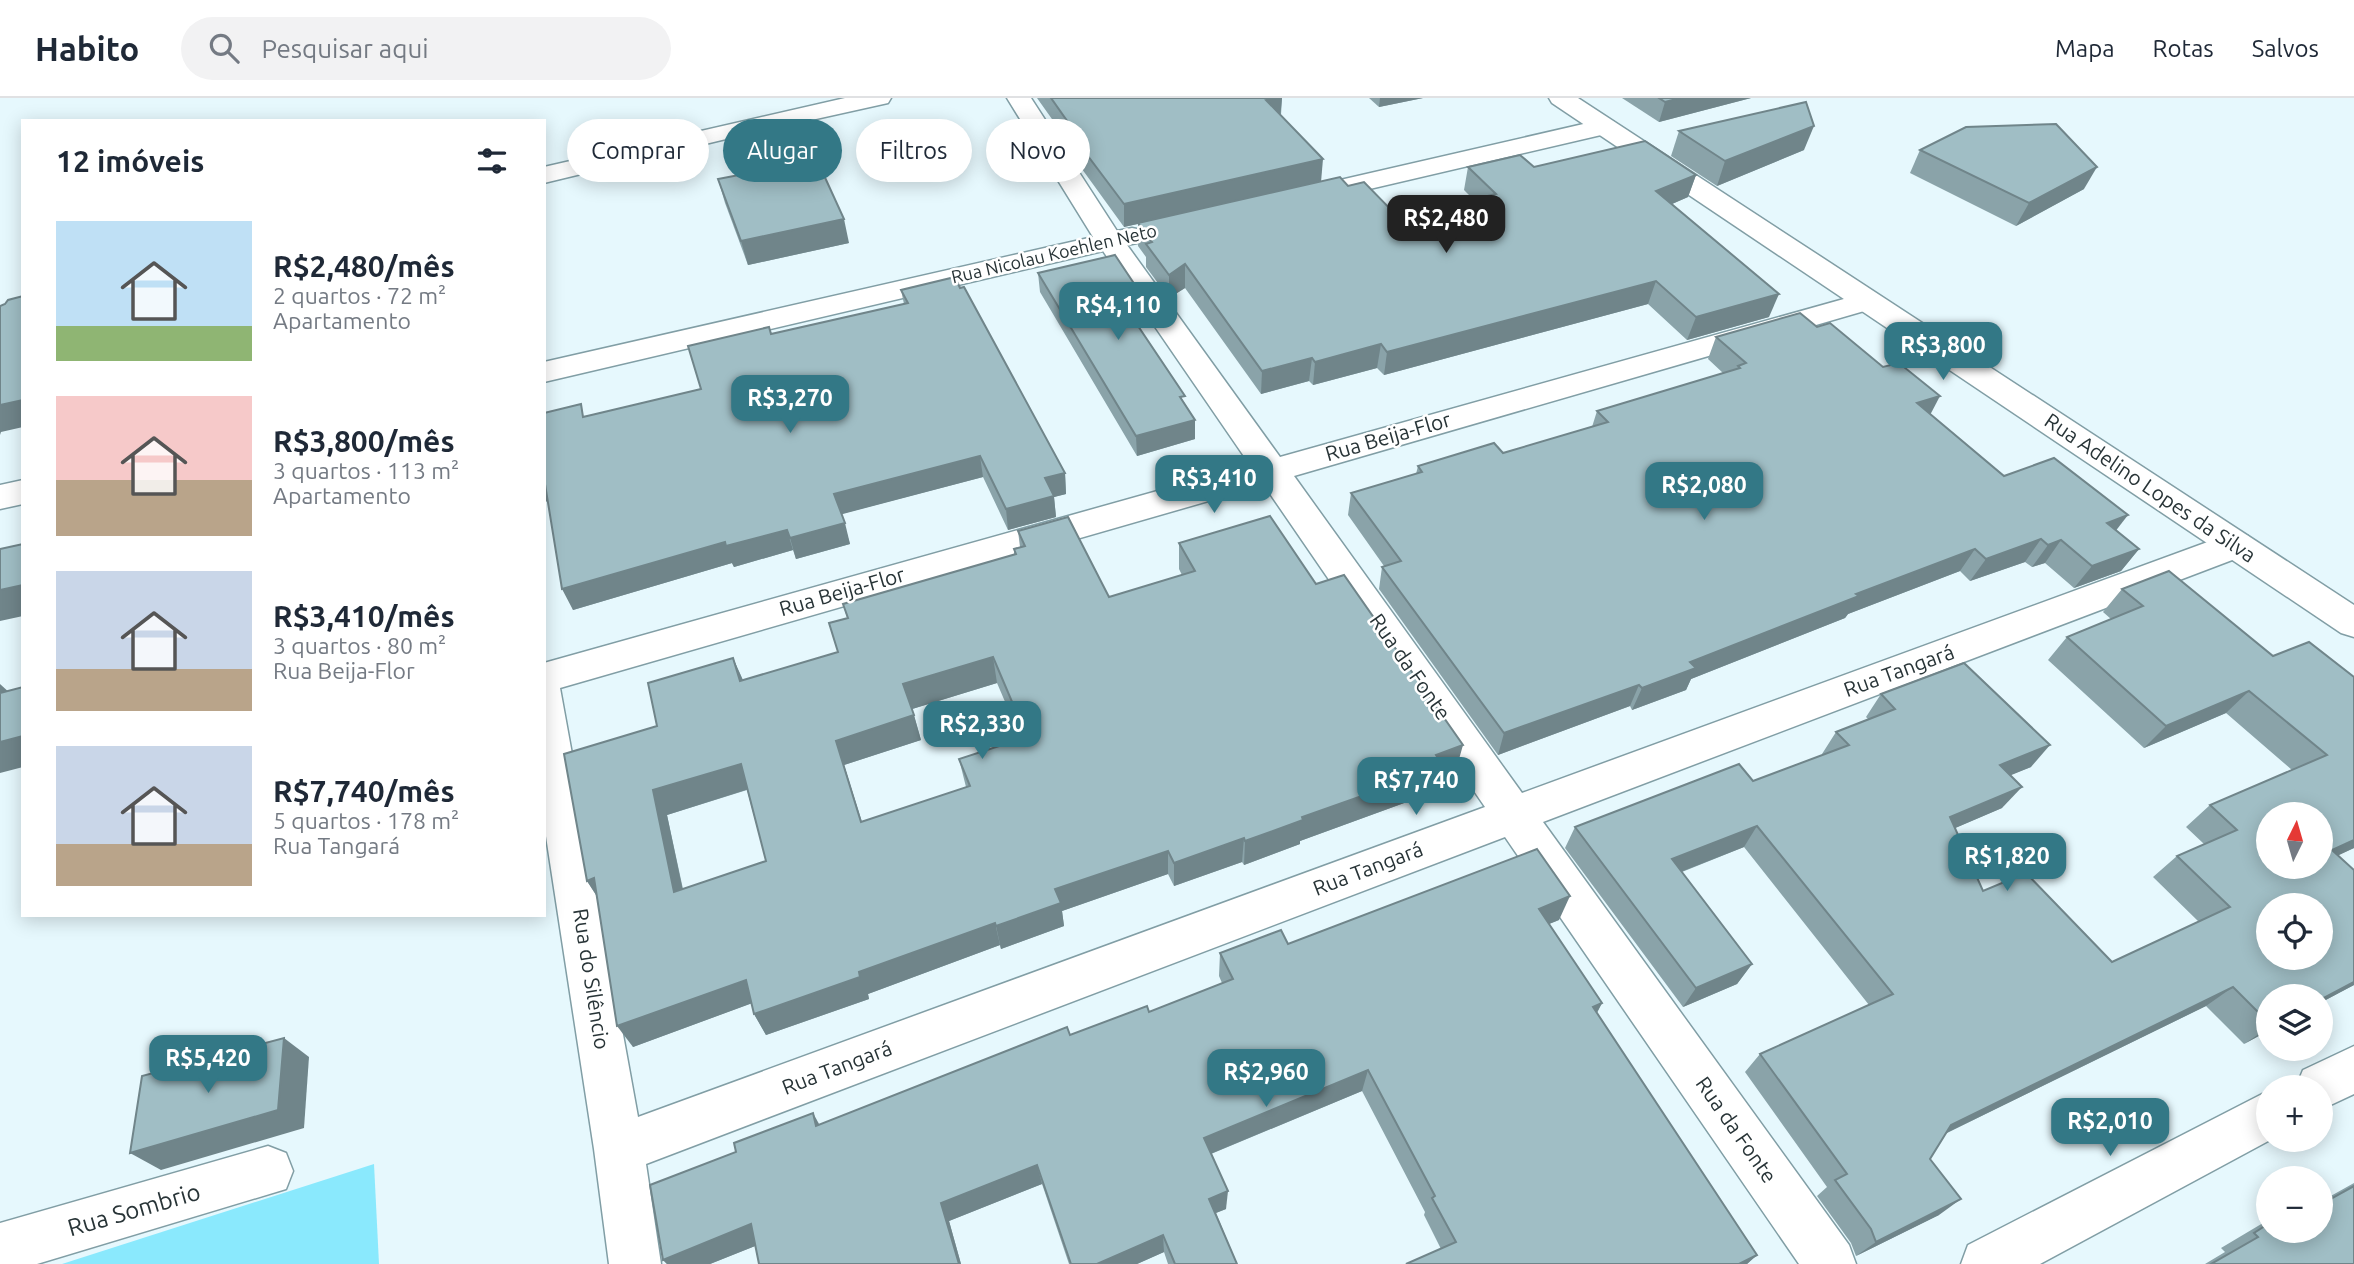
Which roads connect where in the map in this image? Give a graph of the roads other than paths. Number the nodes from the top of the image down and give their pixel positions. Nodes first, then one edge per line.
1 (879, 98) edge
2 (1018, 98) edge
3 (1561, 98) edge
4 (1605, 127) junction
5 (546, 175) edge
6 (1284, 201) edge
7 (1164, 229) edge
8 (1110, 241) junction
9 (1868, 301) junction
10 (546, 372) edge
11 (1272, 470) junction
12 (21, 492) edge
13 (0, 497) edge
14 (2236, 545) junction
15 (2354, 623) edge
16 (546, 677) edge
17 (546, 706) edge
18 (1514, 814) junction
19 (2354, 1069) edge
20 (2333, 1080) edge
21 (2256, 1121) edge
22 (619, 1149) junction
23 (268, 1171) dead end
24 (0, 1249) edge
25 (635, 1264) edge
26 (1830, 1264) edge
27 (1987, 1264) edge

1 - 5 street
2 - 8 street, Rua da Fonte
3 - 4 street, Rua Adelino Lopes da Silva
4 - 6 street
4 - 9 street, Rua Adelino Lopes da Silva
7 - 8 street, Rua Nicolau Koehlen Neto
8 - 10 street, Rua Nicolau Koehlen Neto
8 - 11 street, Rua da Fonte
9 - 11 street, Rua Beija-Flor
9 - 14 street, Rua Adelino Lopes da Silva
11 - 16 street, Rua Beija-Flor
11 - 18 street, Rua da Fonte
12 - 13 street
14 - 15 street, Rua Adelino Lopes da Silva
14 - 18 street, Rua Tangará
17 - 22 street, Rua do Silêncio
18 - 22 street, Rua Tangará
18 - 26 street, Rua da Fonte
19 - 20 street
21 - 27 street
22 - 25 street, Rua do Silêncio
23 - 24 street, Rua Sombrio

